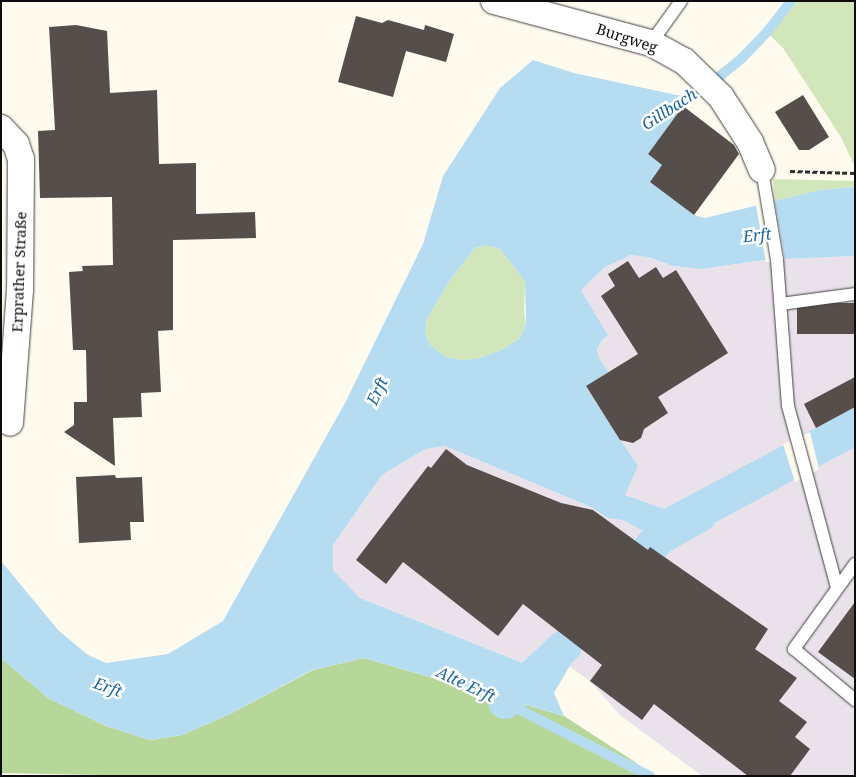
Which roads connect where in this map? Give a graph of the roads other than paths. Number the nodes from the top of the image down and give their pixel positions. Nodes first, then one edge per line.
1 (494, 1) edge
2 (681, 1) edge
3 (650, 43) junction
4 (1, 128) edge
5 (762, 170) joint
6 (855, 294) edge
7 (781, 304) junction
8 (10, 423) dead end
9 (855, 564) edge
10 (837, 588) junction
11 (855, 700) edge

1 - 3 street, Burgweg
2 - 3 lane
3 - 5 street, Burgweg
4 - 8 street, Erprather Straße
5 - 7 lane
6 - 7 lane
7 - 10 lane
9 - 10 lane
10 - 11 lane

